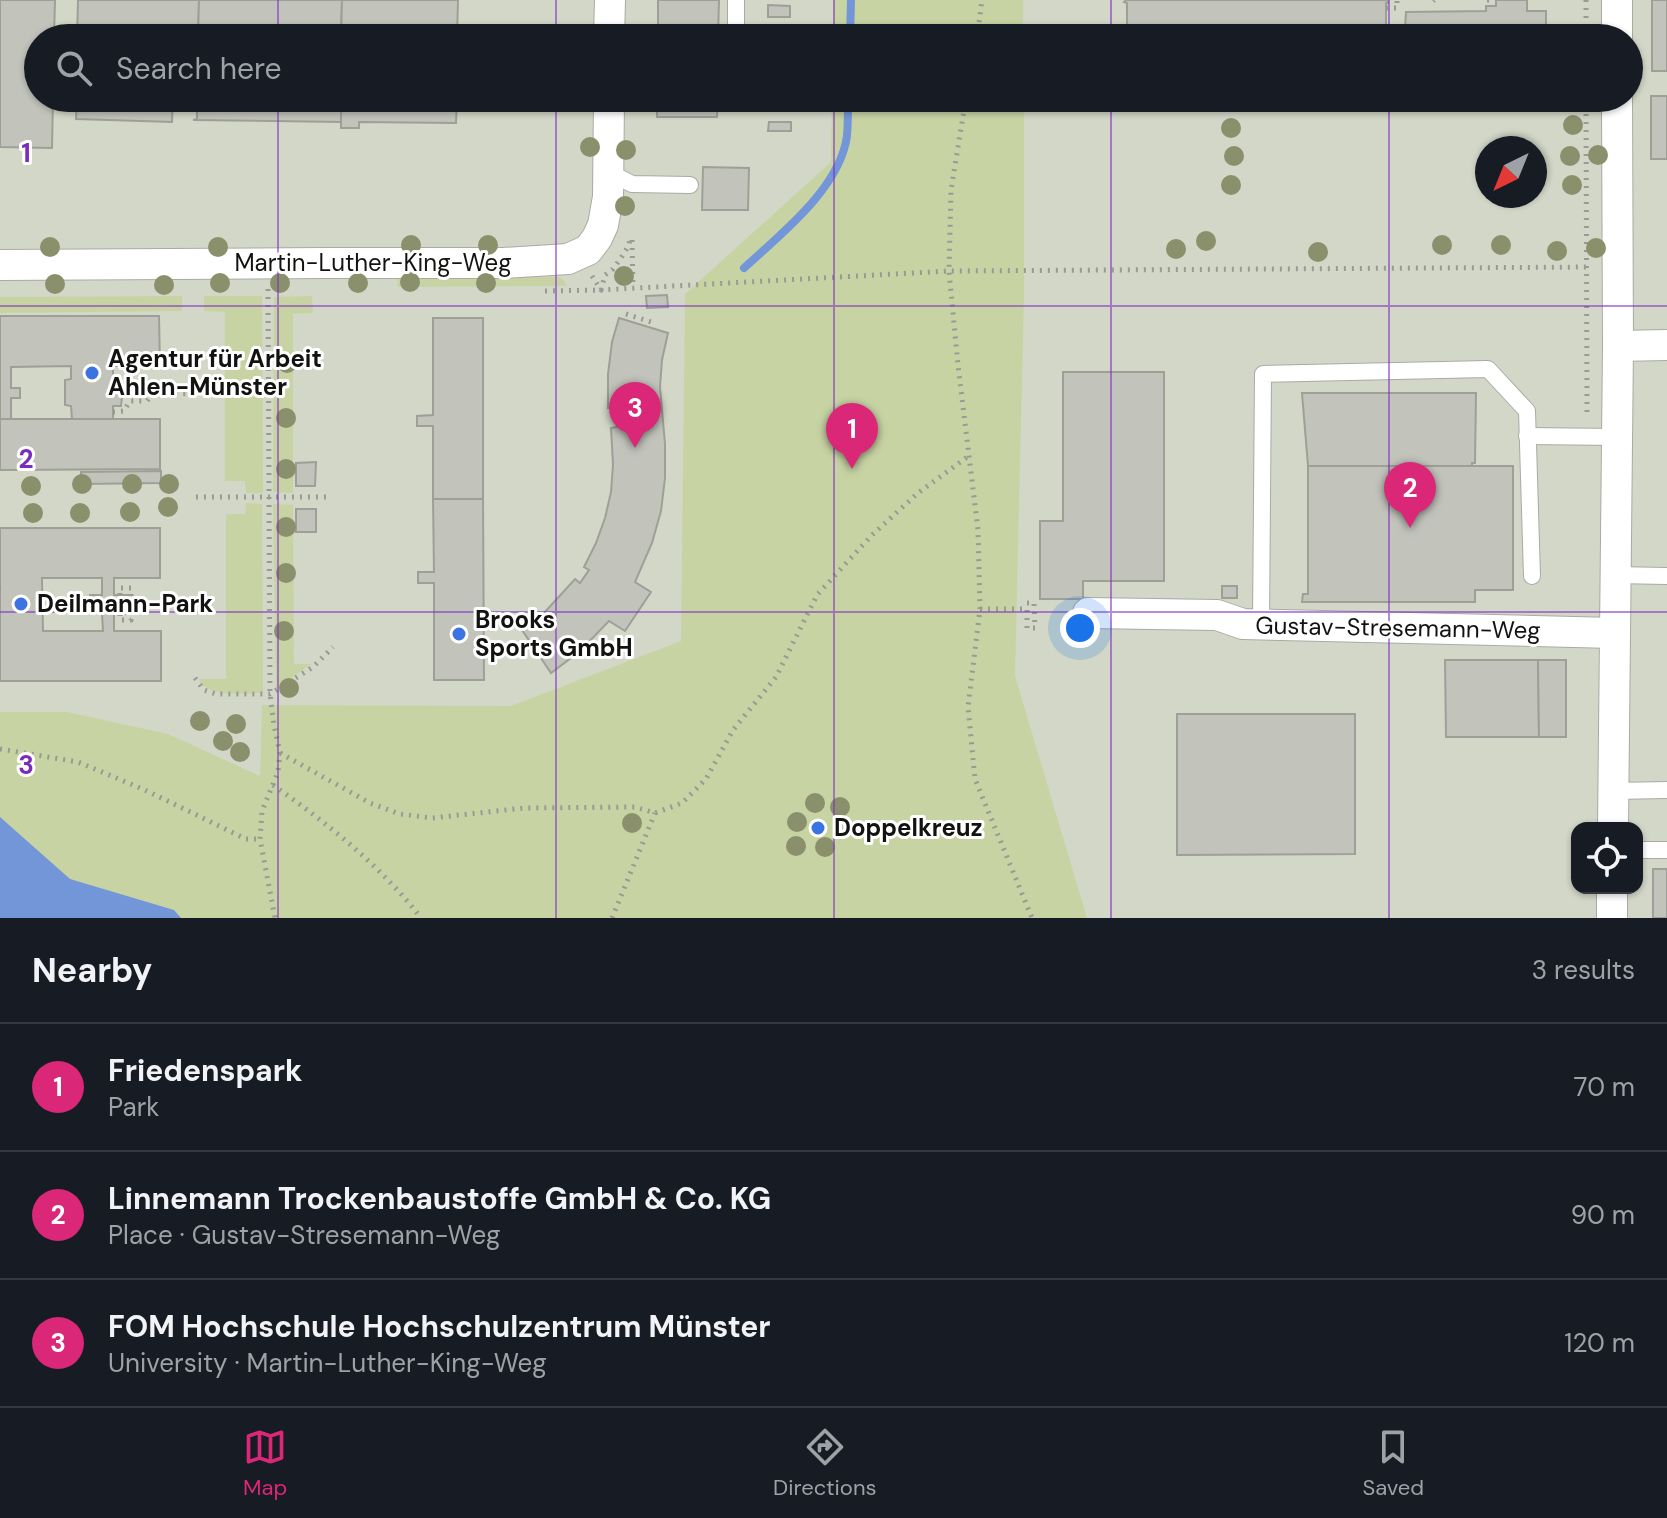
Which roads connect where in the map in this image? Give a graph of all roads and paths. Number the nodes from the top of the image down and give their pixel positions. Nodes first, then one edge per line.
1 (610, 0) edge
2 (736, 0) edge
3 (982, 0) edge
4 (1397, 0) edge
5 (1586, 0) edge
6 (1617, 0) edge
7 (1386, 8) dead end
8 (609, 24) edge
9 (736, 24) edge
10 (979, 24) edge
11 (1586, 24) edge
12 (1617, 24) edge
13 (609, 112) edge
14 (964, 112) edge
15 (1617, 112) edge
16 (608, 172) junction
17 (690, 185) dead end
18 (632, 227) dead end
19 (578, 256) junction
20 (268, 263) junction
21 (0, 265) edge
22 (1618, 266) junction
23 (949, 271) junction
24 (633, 287) junction
25 (626, 314) dead end
26 (649, 326) dead end
27 (1667, 345) edge
28 (1618, 346) junction
29 (195, 394) dead end
30 (113, 412) dead end
31 (1527, 436) junction
32 (1617, 437) junction
33 (970, 455) junction
34 (270, 496) junction
35 (196, 497) dead end
36 (326, 497) dead end
37 (1614, 575) junction
38 (1532, 576) dead end
39 (1667, 576) edge
40 (120, 595) dead end
41 (131, 605) junction
42 (195, 605) dead end
43 (980, 609) junction
44 (1027, 609) junction
45 (1088, 613) dead end
46 (120, 614) dead end
47 (1261, 625) junction
48 (1614, 633) junction
49 (333, 647) dead end
50 (195, 678) dead end
51 (270, 694) junction
52 (0, 749) edge
53 (280, 753) junction
54 (273, 785) junction
55 (1667, 790) edge
56 (1613, 791) junction
57 (655, 813) junction
58 (1613, 822) edge
59 (260, 839) junction
60 (1643, 850) edge
61 (1667, 850) edge
62 (1612, 894) edge
63 (275, 918) edge
64 (421, 918) edge
65 (612, 918) edge
66 (1032, 918) edge
67 (1612, 918) edge

1 - 8 street
2 - 9 lane
3 - 10 path
4 - 7 path
5 - 11 path
6 - 12 street
13 - 16 street
14 - 23 path
15 - 22 street
16 - 17 lane
16 - 19 street
18 - 24 path
19 - 20 street, Martin-Luther-King-Weg
19 - 24 path
20 - 21 street, Martin-Luther-King-Weg
20 - 34 path
22 - 23 path
22 - 28 street
23 - 24 path
23 - 33 path
25 - 26 path
27 - 28 street
28 - 32 street
29 - 30 path
31 - 32 lane
31 - 38 lane
31 - 47 lane
32 - 37 street
33 - 43 path
33 - 57 path
34 - 35 path
34 - 36 path
34 - 51 path
37 - 39 lane
37 - 48 street
40 - 41 path
41 - 42 path
41 - 46 path
43 - 44 path
43 - 66 path
44 - 44 path
45 - 47 street, Gustav-Stresemann-Weg
47 - 48 street, Gustav-Stresemann-Weg
48 - 56 street
49 - 51 path
50 - 51 path
51 - 53 path
52 - 59 path
53 - 54 path
53 - 57 path
54 - 59 path
54 - 64 path
55 - 56 lane
56 - 58 street
57 - 65 path
59 - 63 path
60 - 61 lane
62 - 67 street

